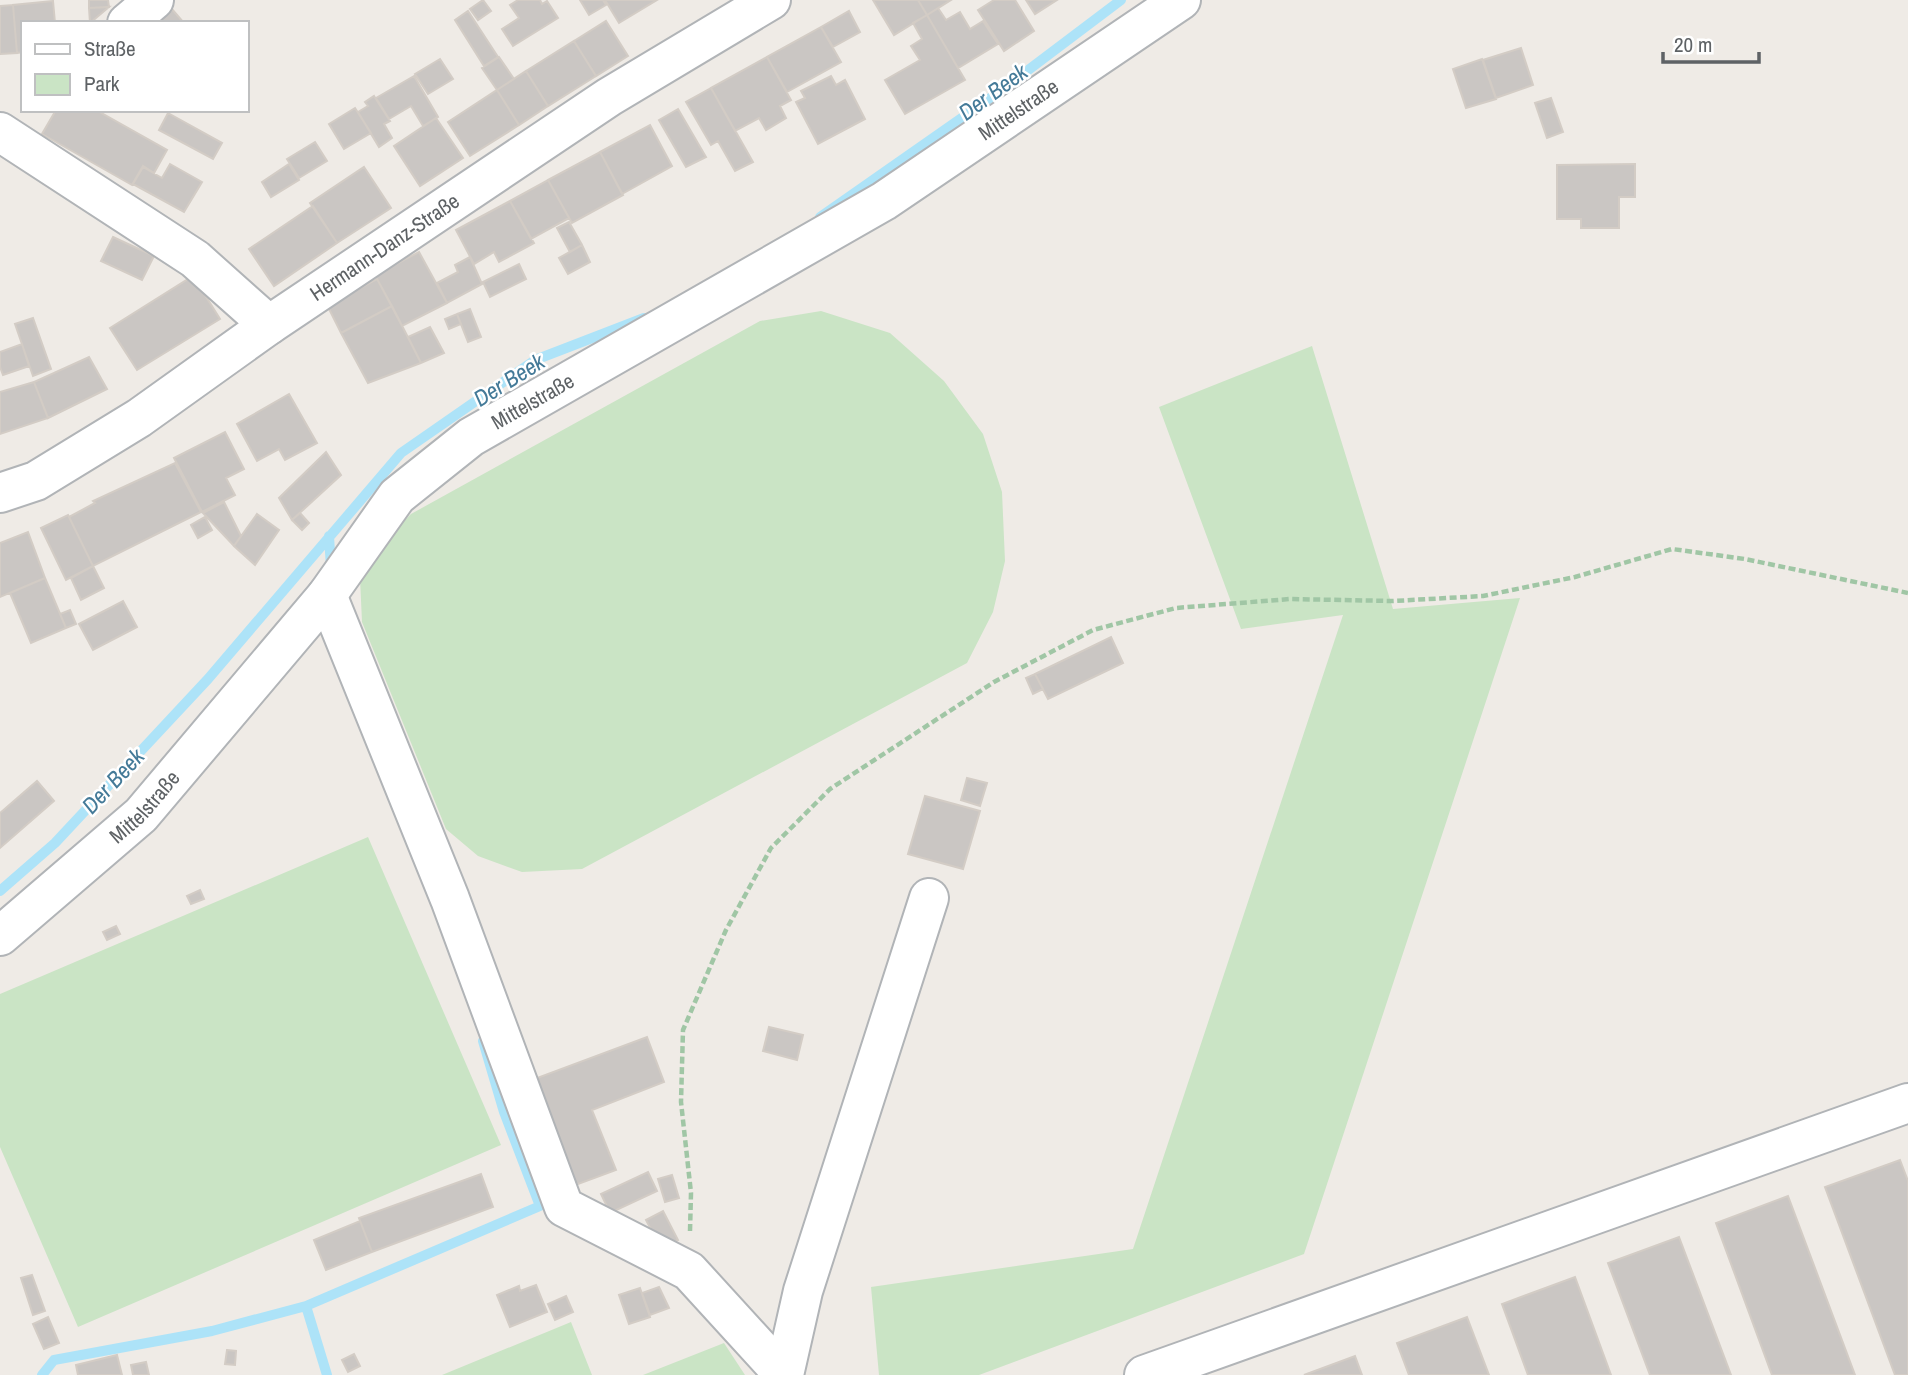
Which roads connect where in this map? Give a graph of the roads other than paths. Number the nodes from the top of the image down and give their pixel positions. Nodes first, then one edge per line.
1 (154, 0) edge
2 (771, 0) edge
3 (1181, 0) edge
4 (129, 21) edge
5 (23, 112) edge
6 (0, 132) edge
7 (269, 325) junction
8 (0, 493) edge
9 (327, 595) junction
10 (929, 898) dead end
11 (0, 936) edge
12 (1908, 1102) edge
13 (784, 1375) edge
14 (1144, 1375) edge

1 - 4 street
2 - 7 street, Hermann-Danz-Straße
3 - 9 street, Mittelstraße
5 - 6 street
6 - 7 street
7 - 8 street, Hermann-Danz-Straße
9 - 11 street, Mittelstraße
9 - 13 street
10 - 13 street
12 - 14 street

